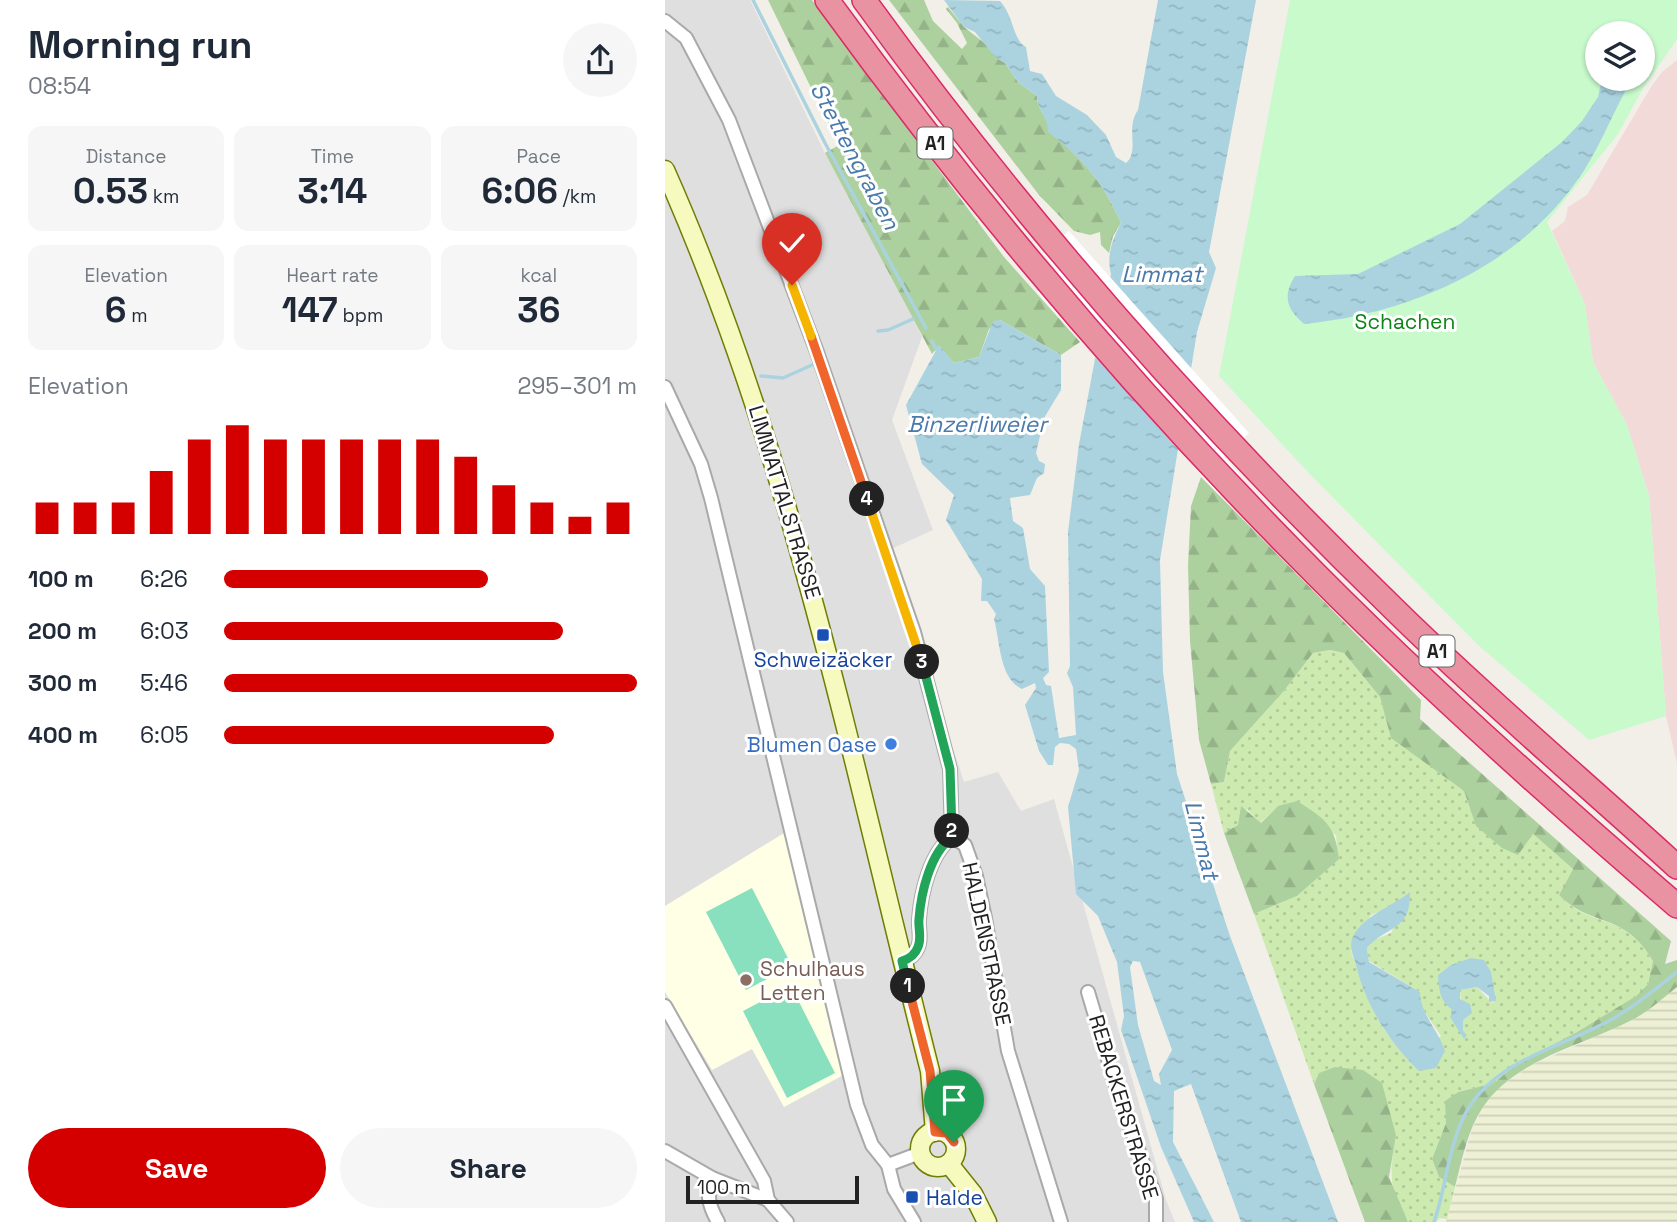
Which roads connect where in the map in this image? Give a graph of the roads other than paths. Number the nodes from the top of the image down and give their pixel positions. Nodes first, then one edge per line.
1 (827, 0) edge
2 (864, 0) edge
3 (665, 21) edge
4 (665, 170) edge
5 (665, 387) edge
6 (952, 837) junction
7 (1651, 843) junction
8 (1677, 860) edge
9 (1677, 867) edge
10 (1677, 906) edge
11 (902, 961) junction
12 (1088, 992) dead end
13 (665, 1006) edge
14 (935, 1132) junction
15 (665, 1150) edge
16 (921, 1153) junction
17 (949, 1164) junction
18 (888, 1165) junction
19 (712, 1178) junction
20 (768, 1200) junction
21 (718, 1222) edge
22 (787, 1222) edge
23 (914, 1222) edge
24 (987, 1222) edge
25 (1061, 1222) edge
26 (1156, 1222) edge

1 - 10 highway, A1
2 - 7 highway, A1
3 - 6 street, HALDENSTRASSE
4 - 11 main road, LIMMATTALSTRASSE
5 - 18 street
6 - 11 street
6 - 25 street, HALDENSTRASSE
7 - 8 highway
7 - 9 highway, A1
11 - 14 main road, LIMMATTALSTRASSE
12 - 26 street, REBACKERSTRASSE
13 - 20 street
14 - 16 main road
14 - 17 main road
15 - 19 street
16 - 17 main road
16 - 18 street
17 - 24 main road
18 - 23 street
19 - 20 street
19 - 21 street
20 - 22 street

